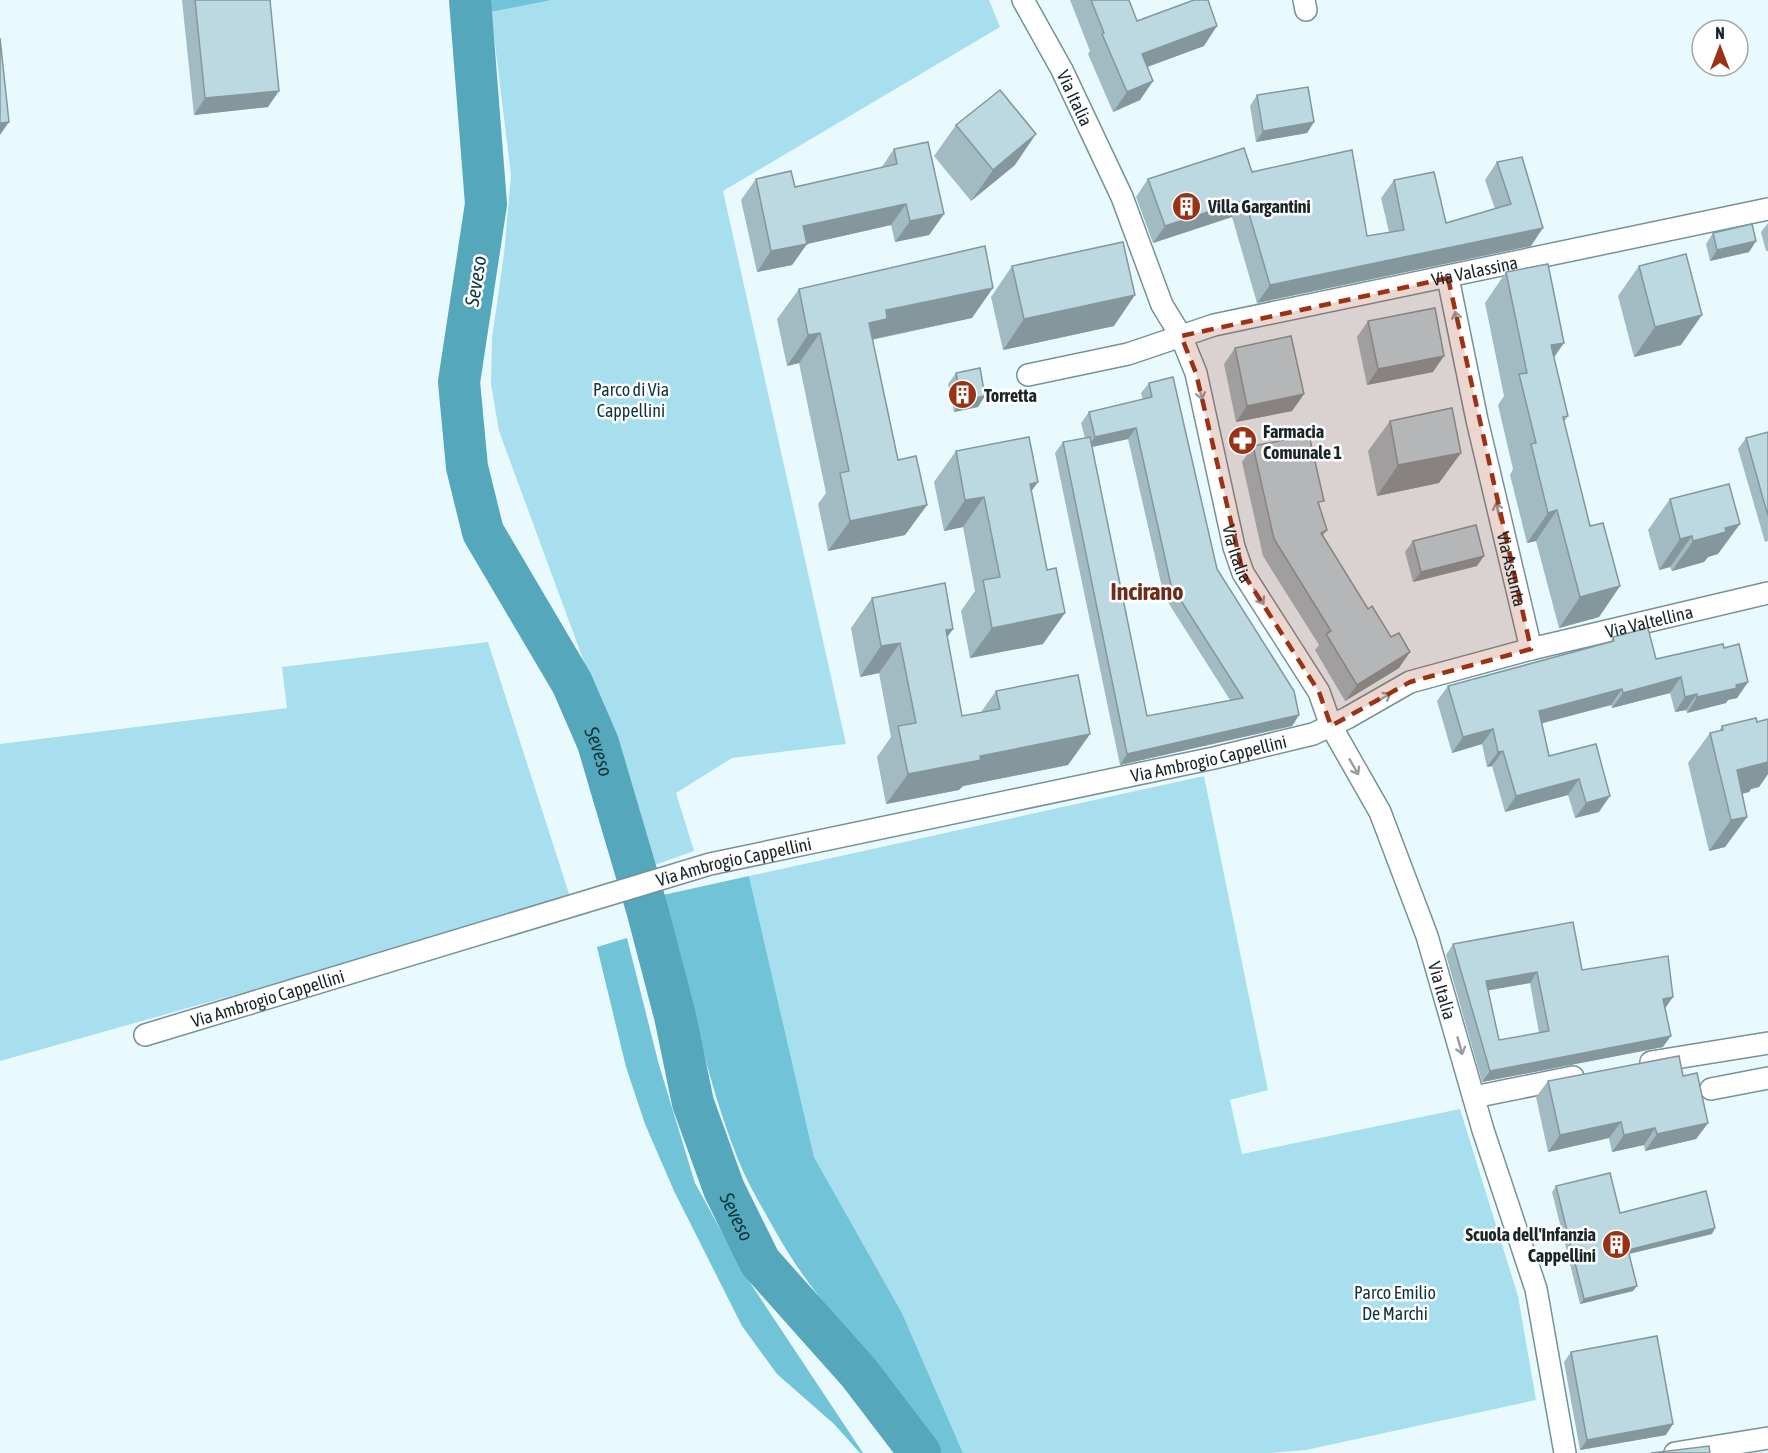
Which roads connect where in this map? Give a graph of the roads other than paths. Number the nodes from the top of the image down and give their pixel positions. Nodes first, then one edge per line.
1 (1023, 0) edge
2 (1768, 210) edge
3 (1448, 278) junction
4 (1181, 336) junction
5 (1028, 375) dead end
6 (1768, 592) edge
7 (1531, 650) junction
8 (1331, 726) junction
9 (145, 1035) dead end
10 (1768, 1042) edge
11 (1626, 1066) edge
12 (1591, 1074) edge
13 (1768, 1078) edge
14 (1711, 1089) dead end
15 (1474, 1097) junction
16 (1768, 1438) edge
17 (1565, 1453) edge
18 (1675, 1453) edge

1 - 4 street, Via Italia
2 - 3 street, Via Valassina
3 - 4 street, Via Valassina
7 -> 3 street, Via Assunta
4 - 5 street, Via Valassina
4 -> 8 street, Via Italia
6 - 7 street, Via Valtellina
8 -> 7 street
8 - 9 street, Via Ambrogio Cappellini
8 -> 15 street, Via Italia
10 - 11 street
12 - 15 street
13 - 14 street
15 - 17 street, Via Italia
16 - 18 street

